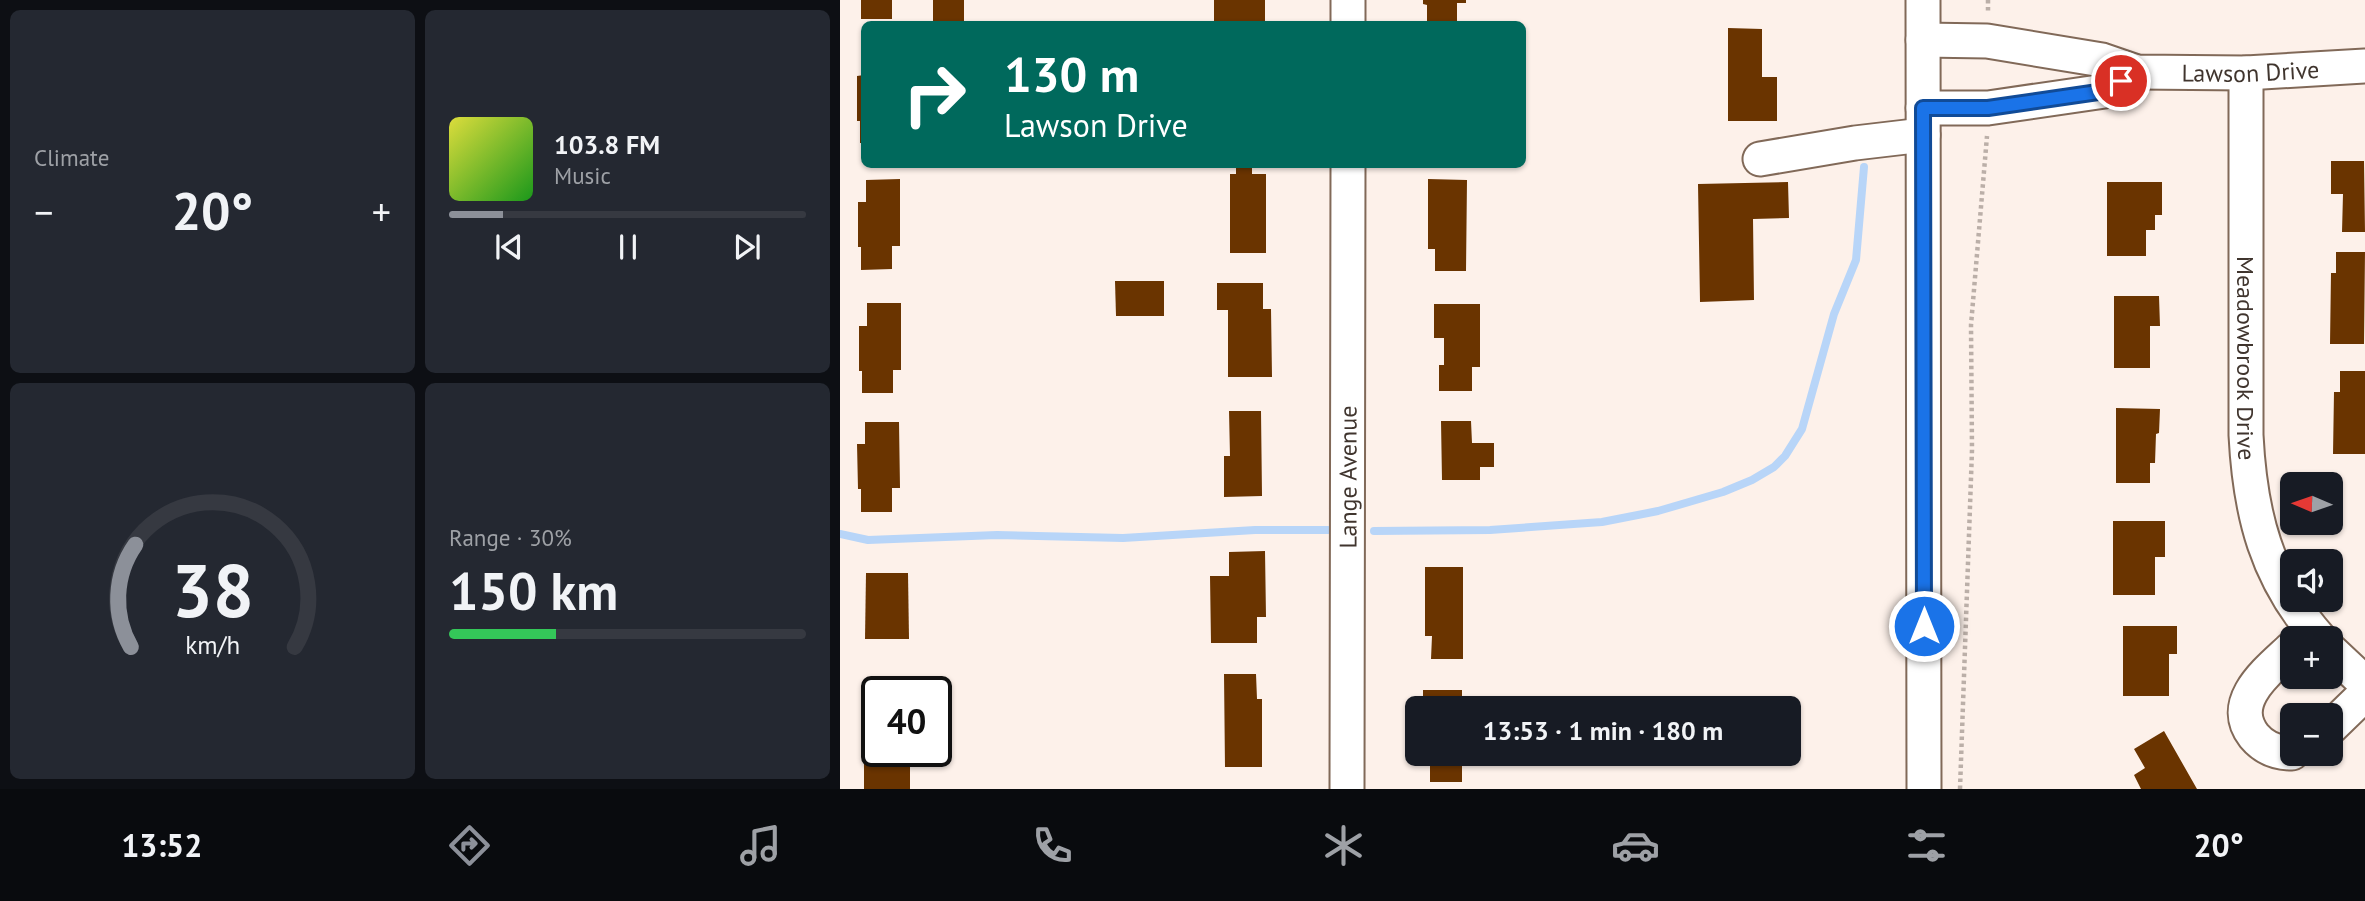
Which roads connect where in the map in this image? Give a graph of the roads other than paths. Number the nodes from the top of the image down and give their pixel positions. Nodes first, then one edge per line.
1 (1348, 0) edge
2 (1923, 0) edge
3 (1348, 21) edge
4 (1923, 40) junction
5 (2365, 66) edge
6 (2137, 72) junction
7 (2246, 73) junction
8 (1923, 121) junction
9 (1760, 159) dead end
10 (1348, 168) edge
11 (2303, 626) edge
12 (2280, 665) edge
13 (2343, 666) edge
14 (2365, 683) edge
15 (2365, 694) edge
16 (2343, 715) edge
17 (2280, 753) edge
18 (1347, 789) edge
19 (1924, 789) edge

1 - 3 street
2 - 4 street
4 - 6 street, Lawson Drive
4 - 8 street
5 - 7 street, Lawson Drive
6 - 7 street, Lawson Drive
6 - 8 street
7 - 11 street, Meadowbrook Drive
8 - 9 street
8 - 19 street
10 - 18 street, Lange Avenue
12 - 17 street
13 - 14 street, Meadowbrook Drive
15 - 16 street

